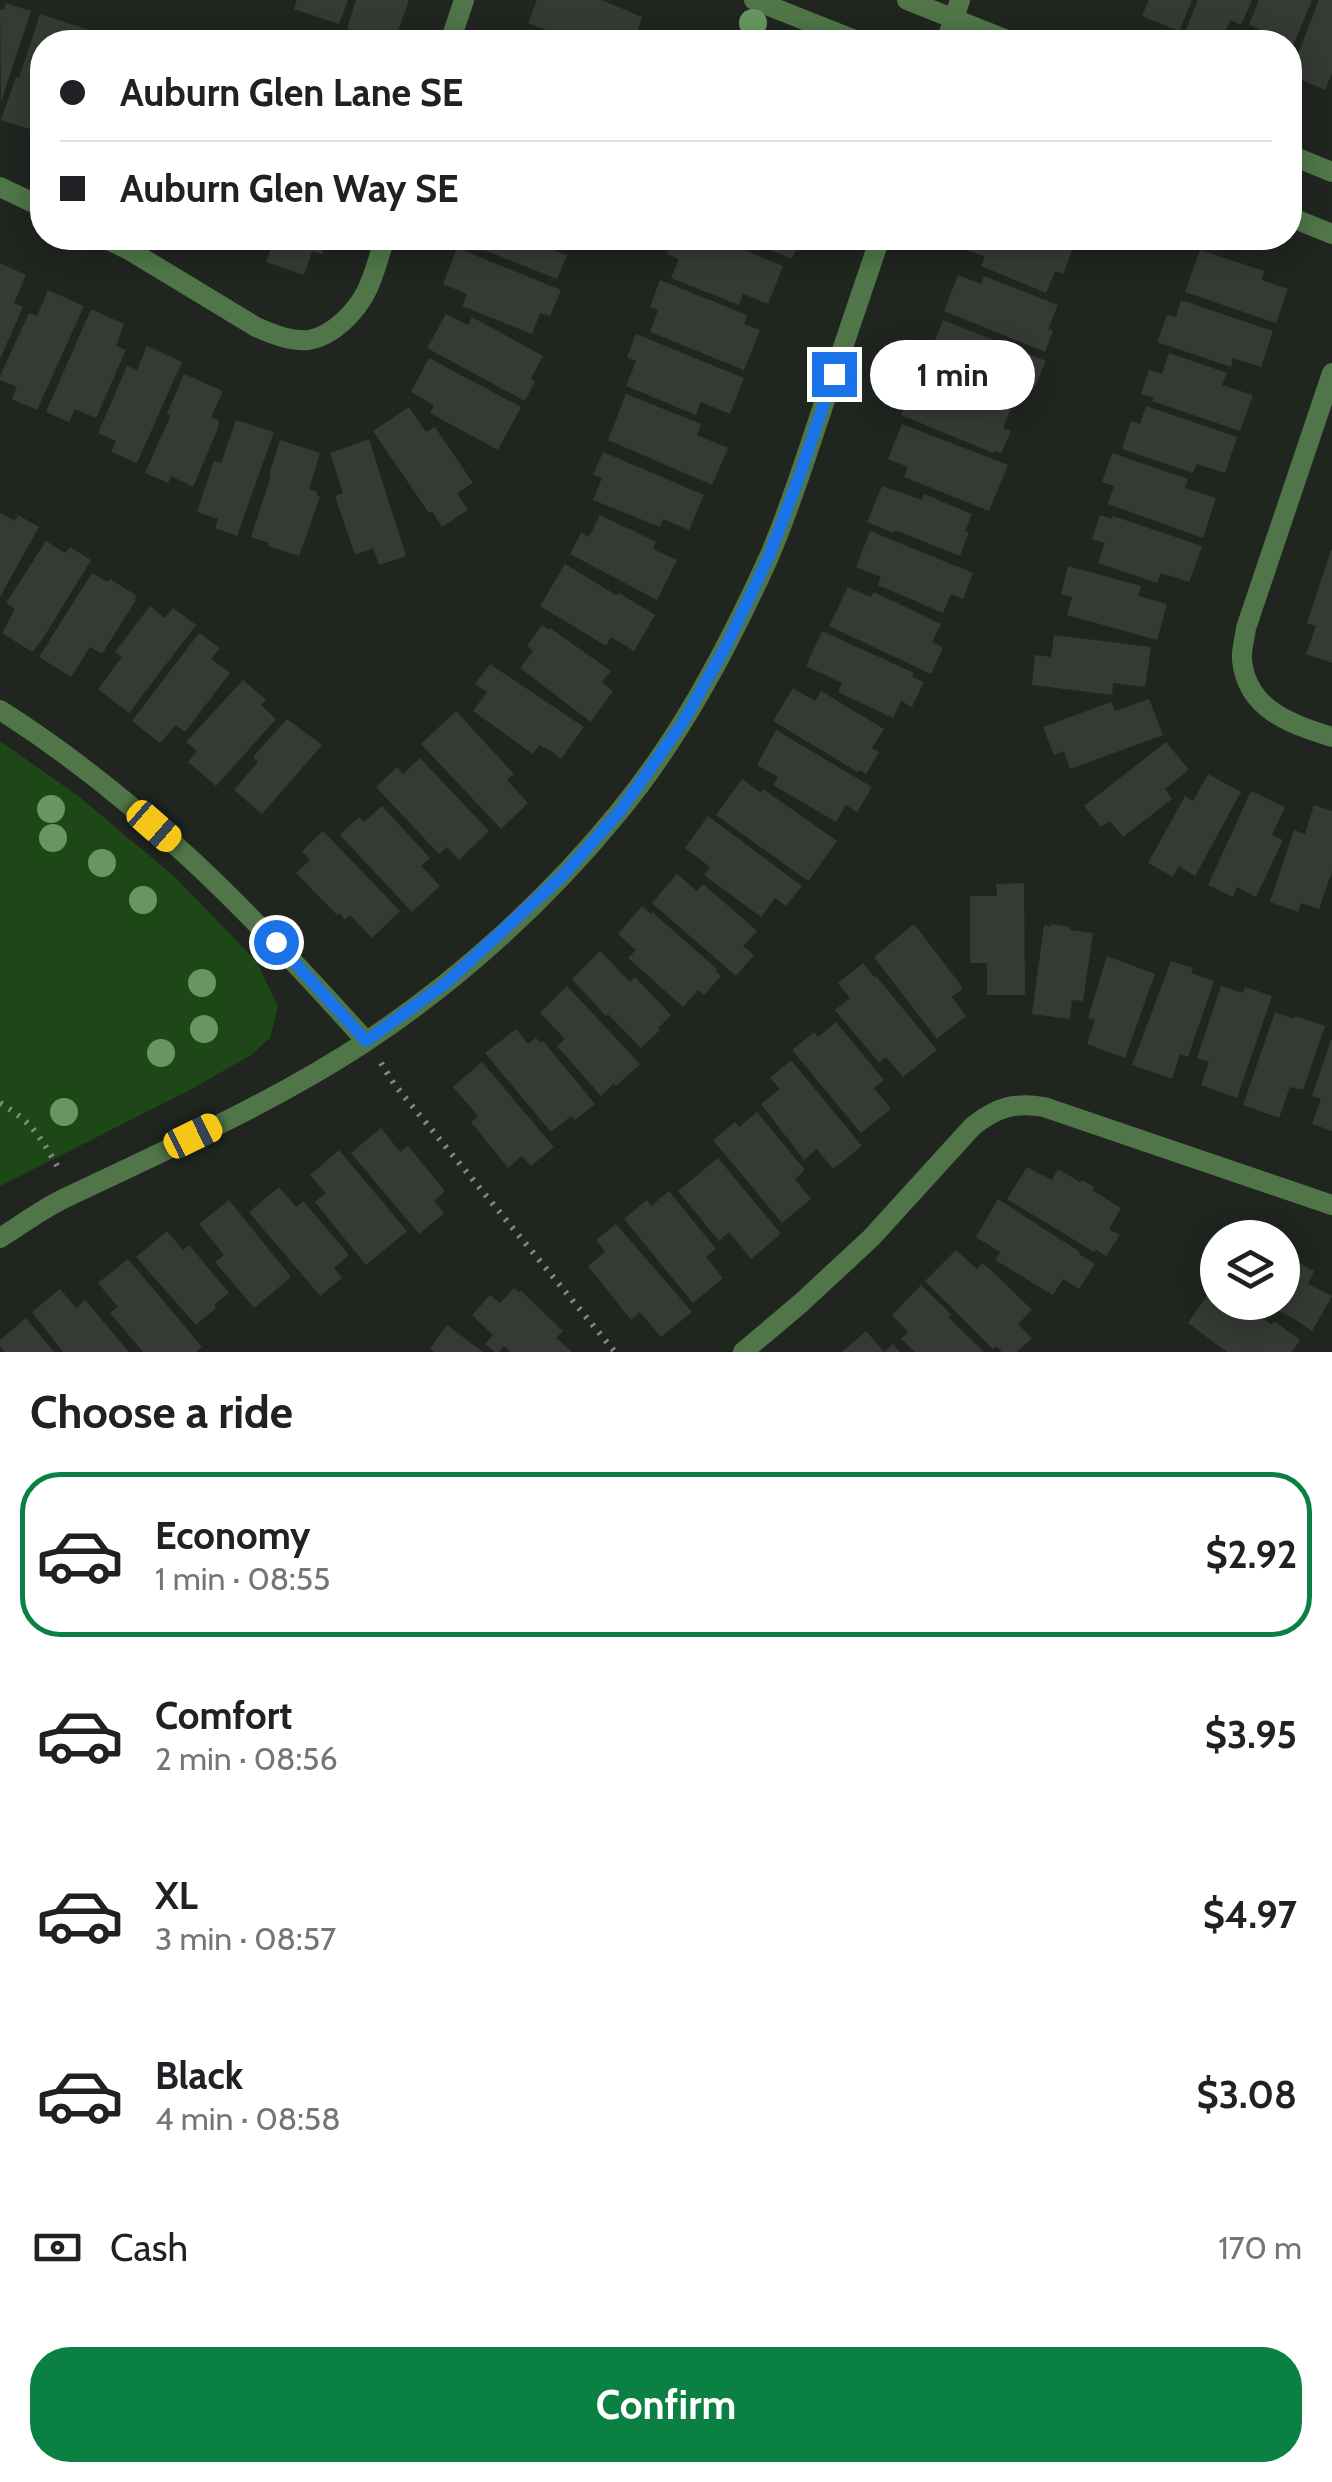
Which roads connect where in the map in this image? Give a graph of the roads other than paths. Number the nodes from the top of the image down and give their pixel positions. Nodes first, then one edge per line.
1 (464, 0) edge
2 (754, 0) edge
3 (907, 0) edge
4 (957, 9) edge
5 (454, 30) edge
6 (830, 30) edge
7 (992, 30) edge
8 (1302, 161) edge
9 (1332, 172) edge
10 (0, 186) edge
11 (30, 200) edge
12 (1302, 222) edge
13 (1332, 234) edge
14 (128, 250) edge
15 (380, 250) edge
16 (876, 250) edge
17 (1332, 373) edge
18 (0, 710) edge
19 (1332, 738) edge
20 (366, 1041) junction
21 (1332, 1205) edge
22 (0, 1238) edge
23 (742, 1352) edge

1 - 5 street
2 - 6 street
3 - 4 street
4 - 7 street
8 - 9 street
10 - 11 street
12 - 13 street
14 - 15 street
16 - 20 street
17 - 19 street
18 - 20 street
20 - 22 street
21 - 23 street

